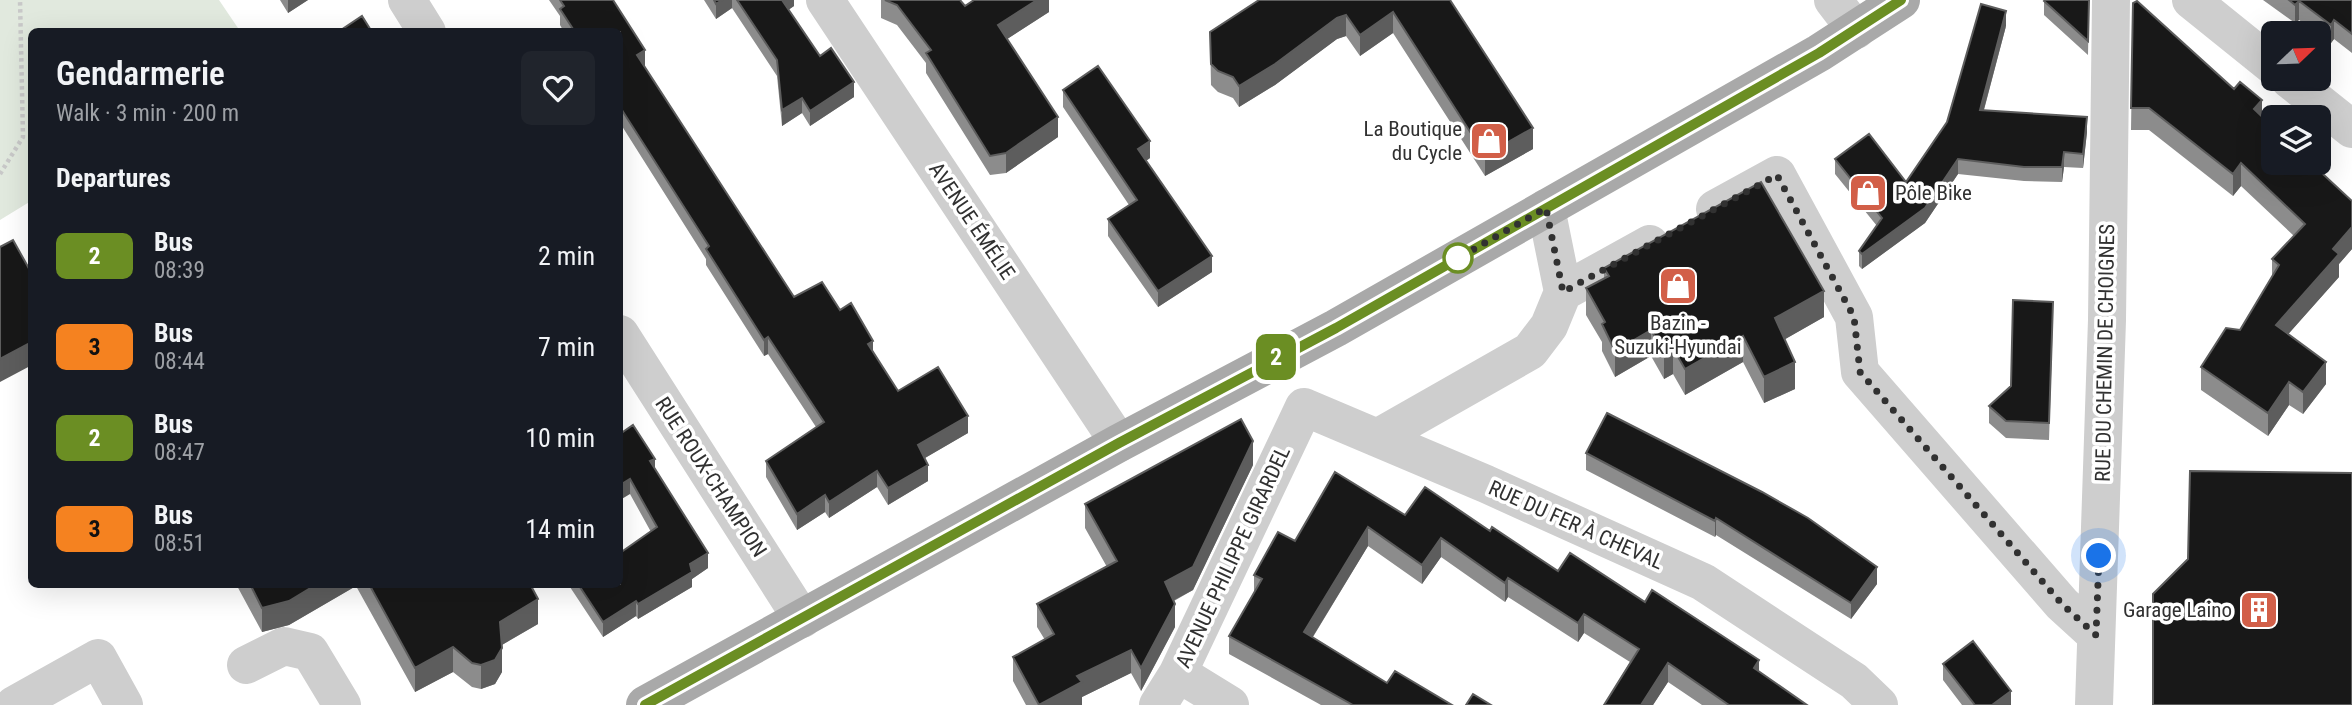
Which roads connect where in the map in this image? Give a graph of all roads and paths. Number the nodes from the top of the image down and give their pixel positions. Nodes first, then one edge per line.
1 (20, 0) edge
2 (407, 0) edge
3 (825, 0) edge
4 (1833, 0) edge
5 (1901, 0) edge
6 (2111, 0) edge
7 (2191, 0) edge
8 (424, 28) edge
9 (1856, 30) junction
10 (2261, 56) edge
11 (2304, 91) edge
12 (2352, 129) edge
13 (0, 174) edge
14 (1546, 208) junction
15 (1563, 292) junction
16 (623, 339) edge
17 (1280, 355) junction
18 (1304, 407) junction
19 (1377, 438) junction
20 (1119, 443) junction
21 (802, 619) junction
22 (2096, 635) junction
23 (246, 665) dead end
24 (1178, 673) junction
25 (14, 705) edge
26 (124, 705) edge
27 (342, 705) edge
28 (645, 705) edge
29 (1158, 705) edge
30 (1230, 705) edge
31 (1880, 705) edge
32 (2094, 705) edge

1 - 13 path
2 - 8 street
3 - 20 street, AVENUE ÉMÉLIE
4 - 9 street
5 - 9 main road
6 - 22 street, RUE DU CHEMIN DE CHOIGNES
7 - 10 street
9 - 14 main road
11 - 12 street
14 - 15 street
14 - 17 main road
15 - 19 street
15 - 22 street
16 - 21 street, RUE ROUX-CHAMPION
17 - 18 street
17 - 20 main road
18 - 19 street, RUE DU FER À CHEVAL
18 - 24 street, AVENUE PHILIPPE GIRARDEL
19 - 31 street, RUE DU FER À CHEVAL
20 - 21 main road
21 - 28 main road
22 - 32 street, RUE DU CHEMIN DE CHOIGNES
23 - 27 street
24 - 29 street, AVENUE PHILIPPE GIRARDEL
24 - 30 street
25 - 26 street

